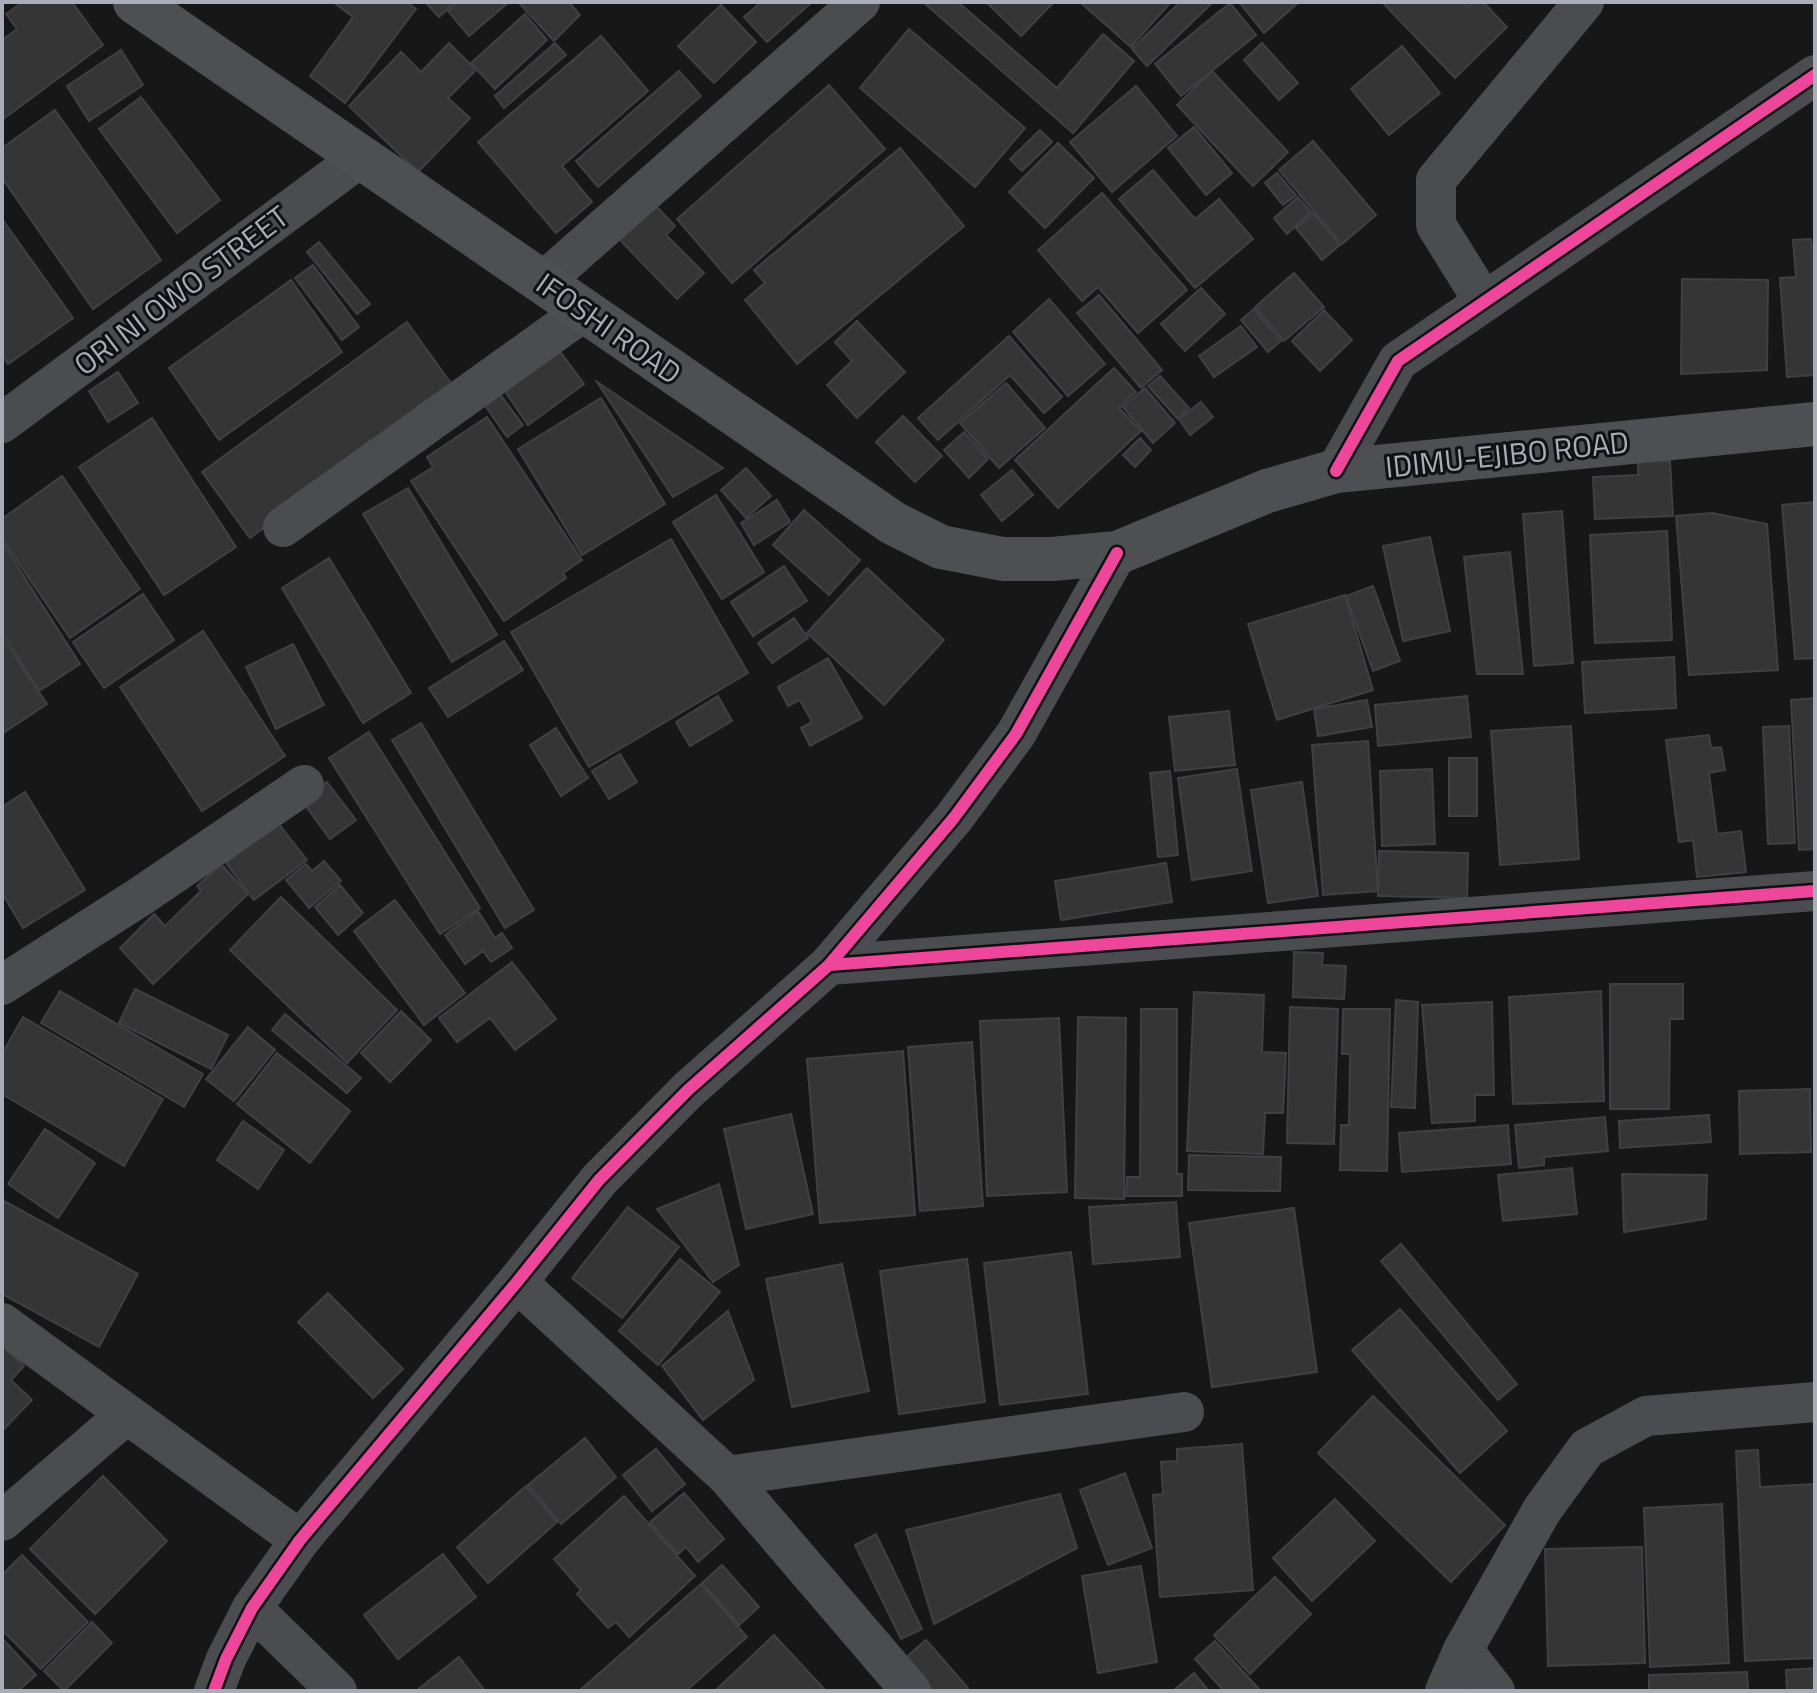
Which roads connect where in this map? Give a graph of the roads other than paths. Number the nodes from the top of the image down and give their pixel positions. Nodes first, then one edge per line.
1 (860, 2) edge
2 (1584, 2) edge
3 (137, 3) edge
4 (1815, 75) edge
5 (361, 157) junction
6 (544, 281) junction
7 (1484, 302) junction
8 (583, 312) junction
9 (2, 423) edge
10 (1815, 424) edge
11 (1336, 471) junction
12 (283, 527) dead end
13 (1117, 553) junction
14 (304, 785) dead end
15 (1815, 891) edge
16 (829, 965) junction
17 (2, 985) edge
18 (517, 1282) junction
19 (2, 1323) edge
20 (1815, 1402) edge
21 (1184, 1412) dead end
22 (127, 1414) junction
23 (727, 1476) junction
24 (2, 1521) edge
25 (300, 1540) junction
26 (252, 1608) junction
27 (1463, 1650) junction
28 (214, 1691) edge
29 (337, 1691) edge
30 (911, 1691) edge
31 (1445, 1691) edge
32 (1495, 1691) edge

1 - 6 street
2 - 7 street
3 - 5 main road, IFOSHI ROAD
4 - 7 street
5 - 6 main road, IFOSHI ROAD
5 - 9 street, ORI NI OWO STREET
6 - 8 main road, IFOSHI ROAD
7 - 11 street
8 - 12 street
8 - 13 main road, IFOSHI ROAD
10 - 11 main road, IDIMU-EJIBO ROAD
11 - 13 main road, IDIMU-EJIBO ROAD
13 - 16 street
14 - 17 street
15 - 16 street
16 - 18 street
18 - 23 street
18 - 25 street
19 - 22 street
20 - 27 street
21 - 23 street
22 - 24 street
22 - 25 street
23 - 30 street
25 - 26 street
26 - 28 street
26 - 29 street
27 - 31 street
27 - 32 street

